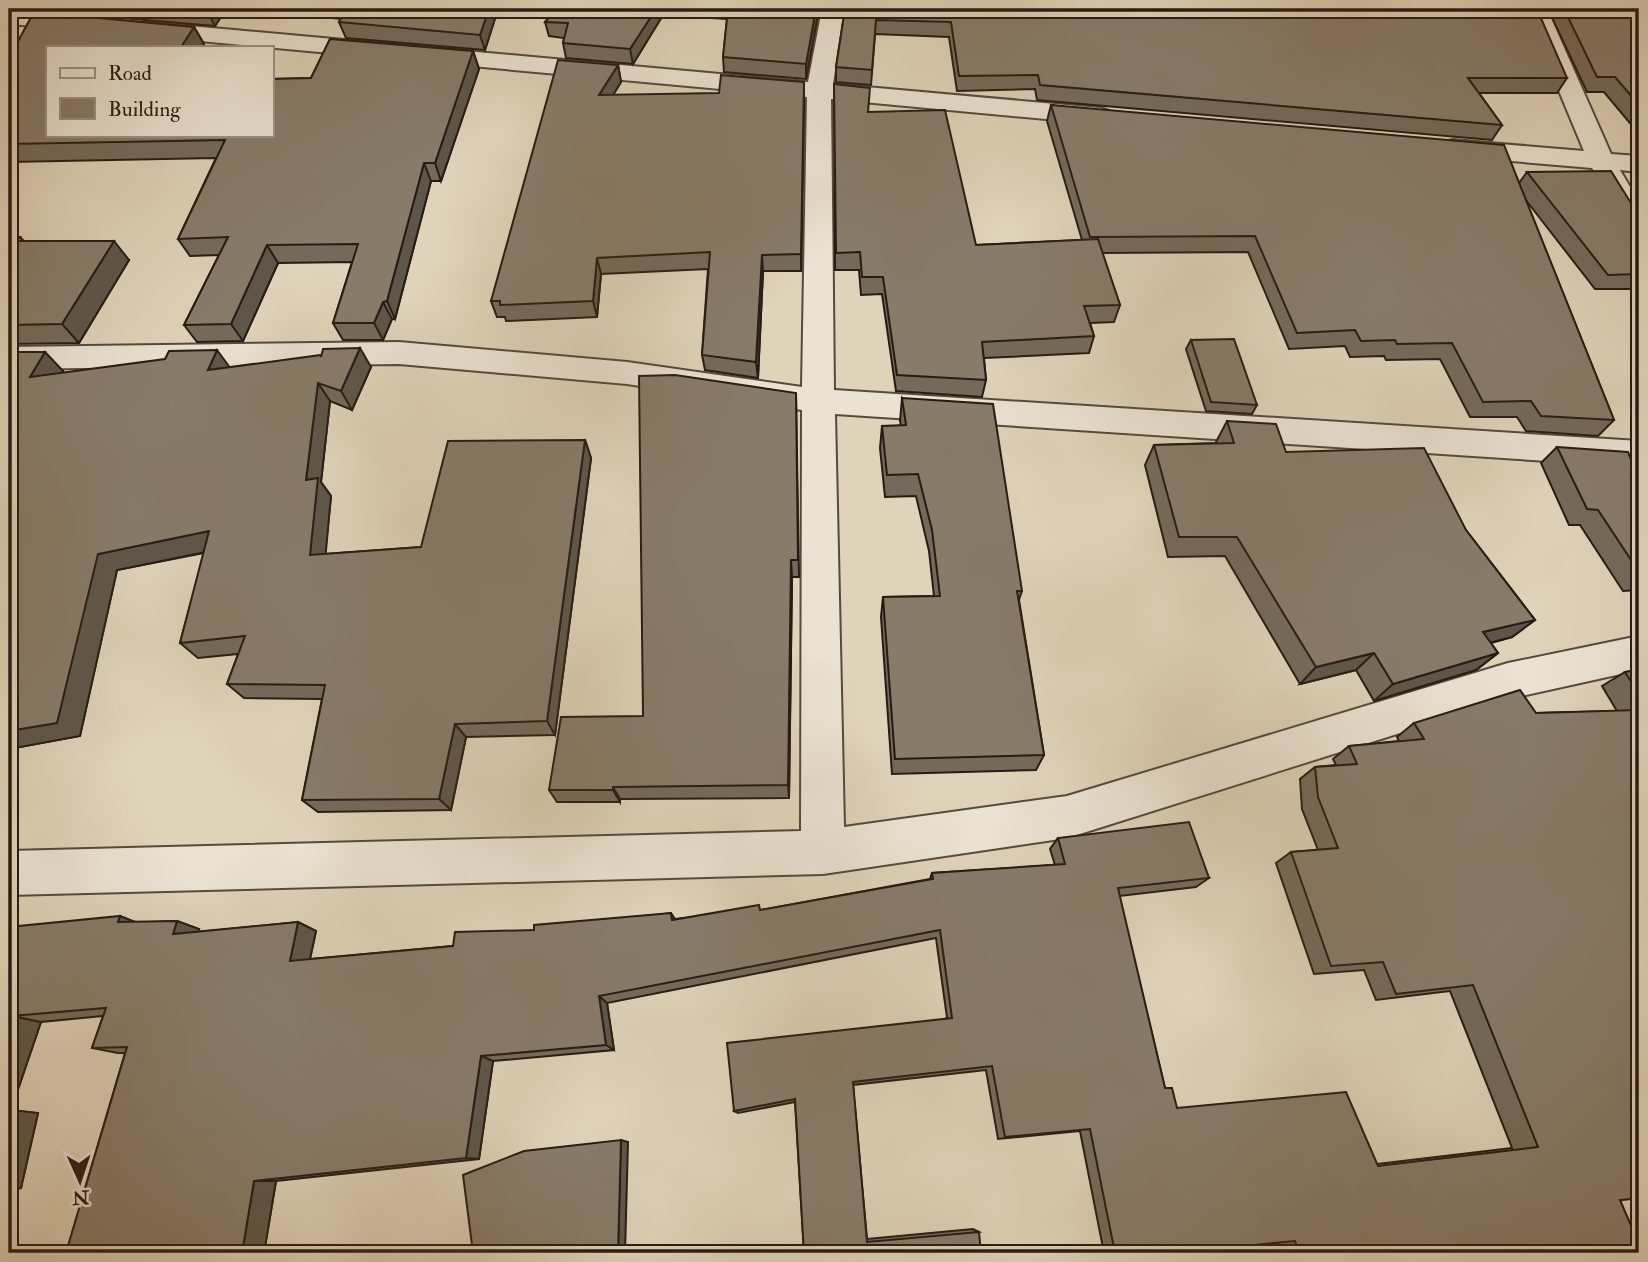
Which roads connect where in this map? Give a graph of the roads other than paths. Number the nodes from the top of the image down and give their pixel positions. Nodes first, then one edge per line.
1 (833, 9) edge
2 (1536, 9) edge
3 (9, 17) edge
4 (819, 92) junction
5 (1121, 118) edge
6 (1436, 146) edge
7 (1601, 160) junction
8 (1639, 164) edge
9 (1639, 224) edge
10 (9, 358) edge
11 (818, 401) junction
12 (1639, 454) edge
13 (1639, 653) edge
14 (823, 852) junction
15 (9, 873) edge

1 - 4 street
2 - 7 street
3 - 4 street
4 - 5 street
4 - 11 street
6 - 7 street
7 - 8 street
7 - 9 street
10 - 11 street
11 - 12 street
11 - 14 street
13 - 14 street
14 - 15 street

